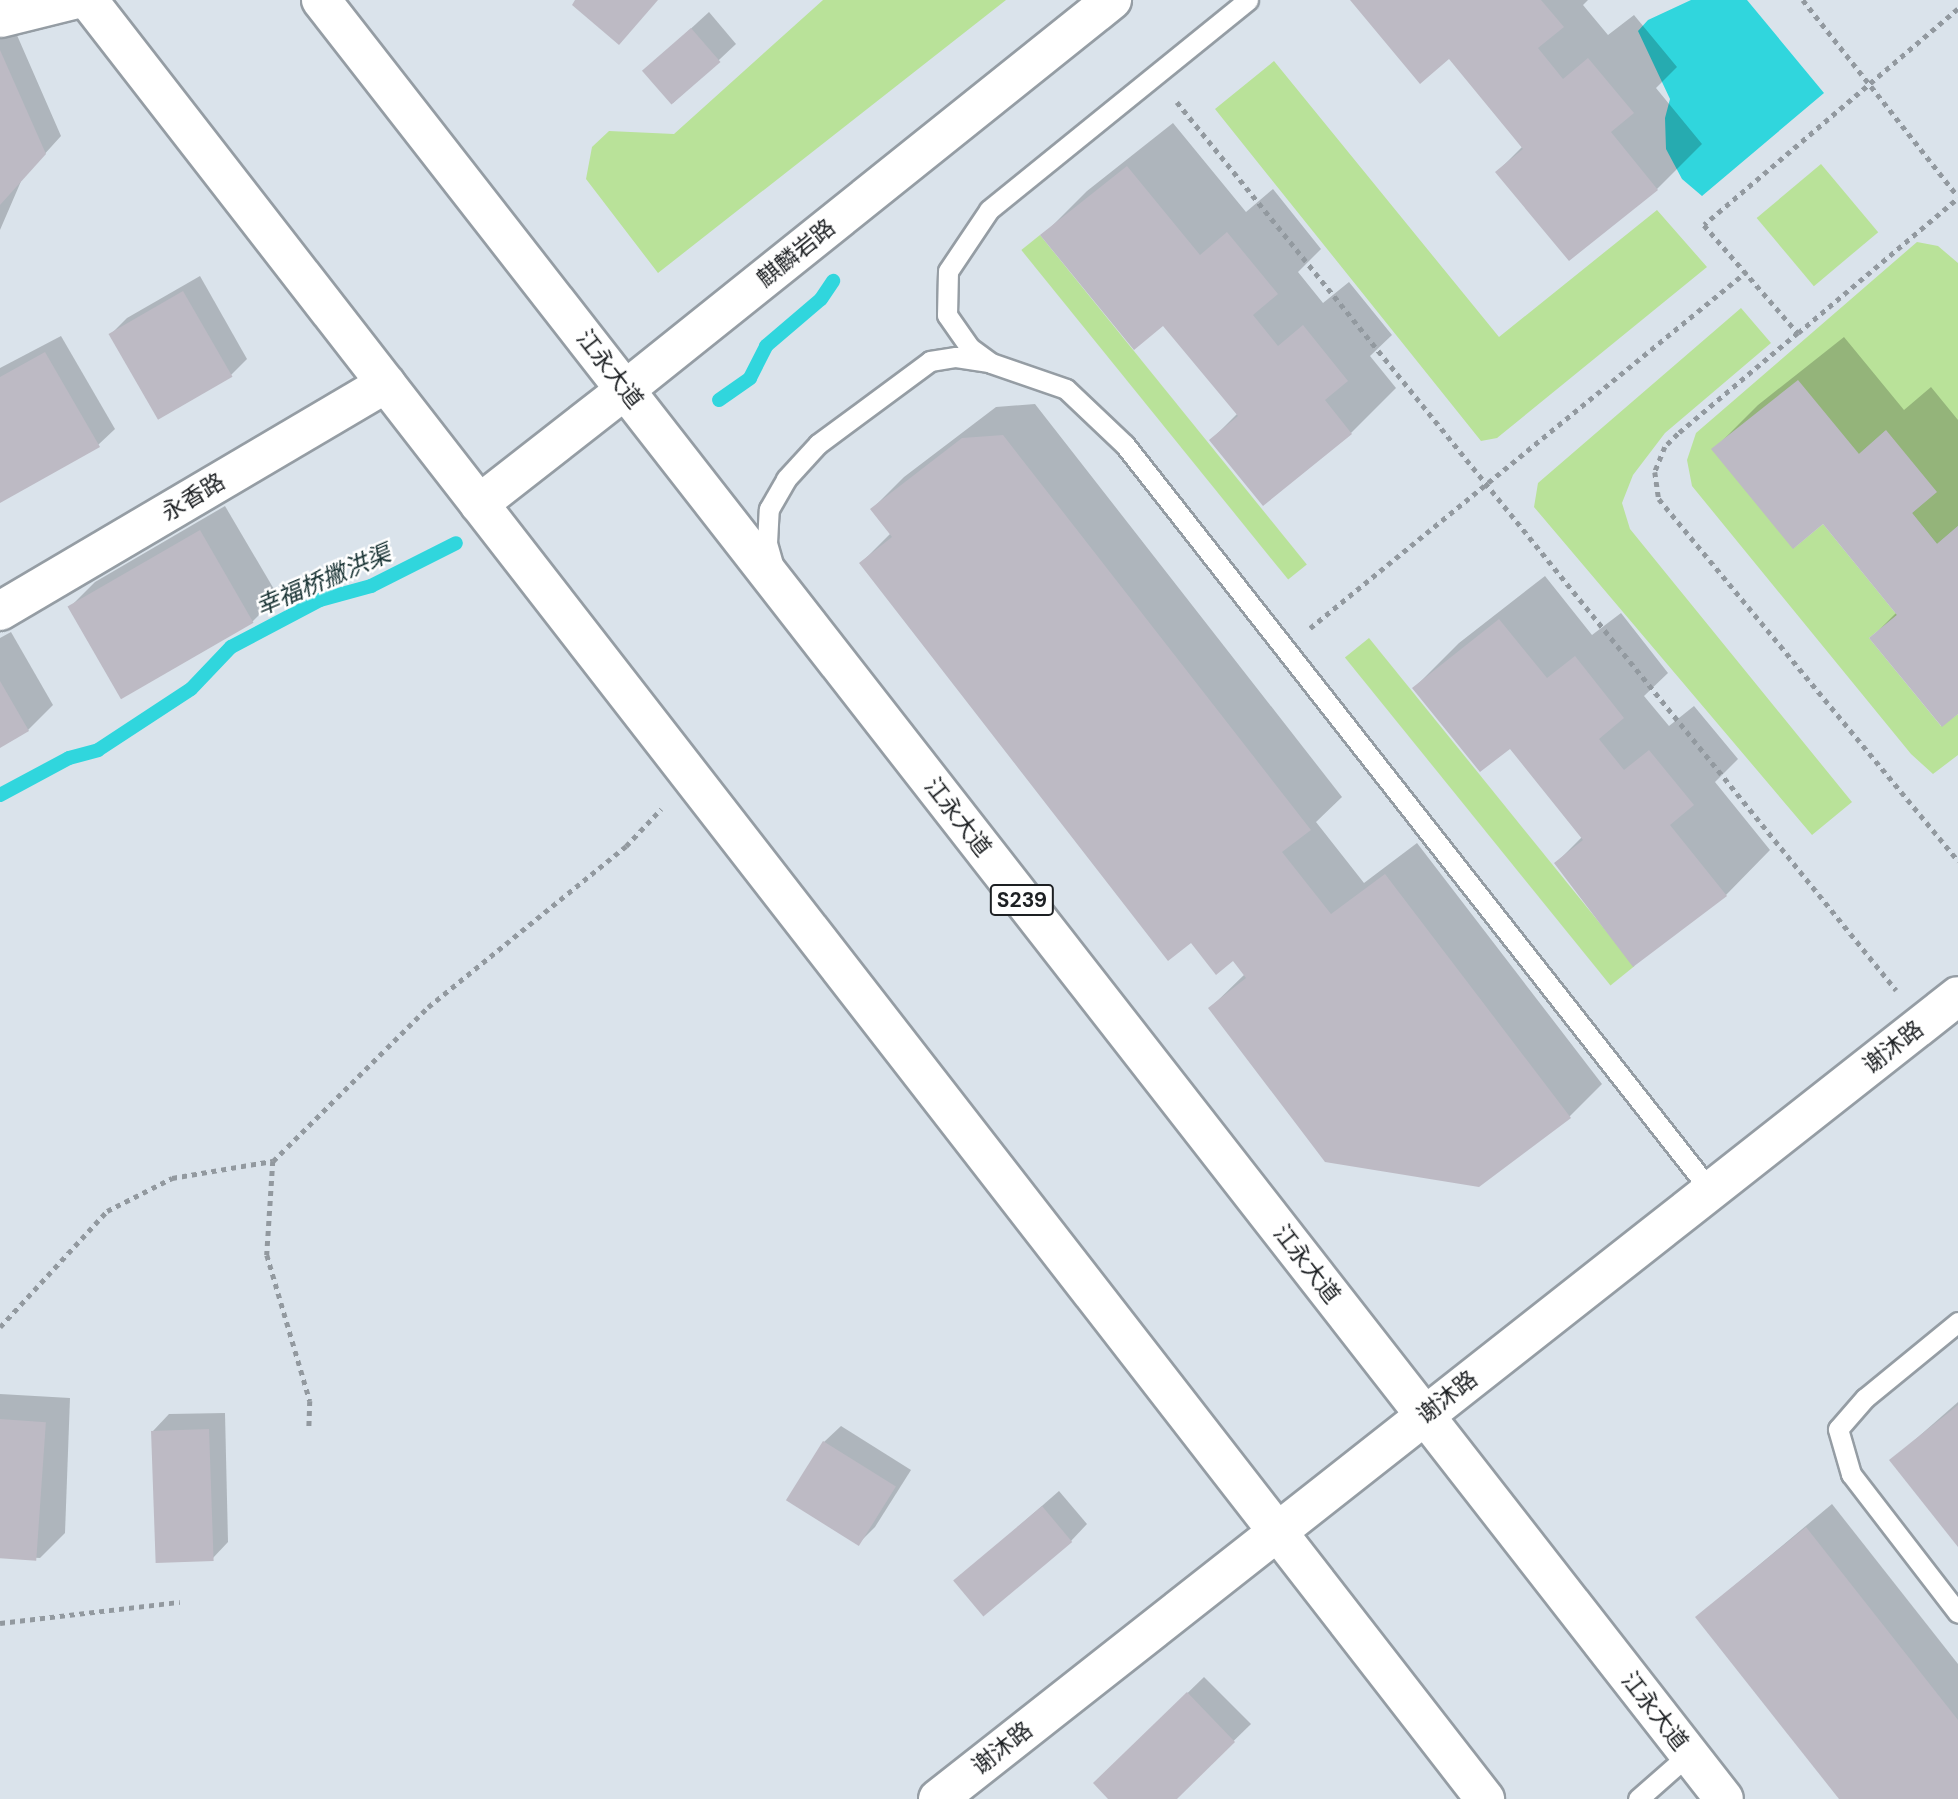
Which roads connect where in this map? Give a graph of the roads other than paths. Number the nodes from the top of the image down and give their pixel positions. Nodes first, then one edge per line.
1 (73, 0) edge
2 (88, 0) edge
3 (321, 0) edge
4 (1112, 0) edge
5 (1248, 0) edge
6 (0, 18) edge
7 (991, 363) junction
8 (386, 384) junction
9 (625, 390) junction
10 (479, 504) junction
11 (0, 611) edge
12 (797, 611) junction
13 (1958, 996) edge
14 (1710, 1190) junction
15 (1958, 1322) edge
16 (1424, 1415) junction
17 (1276, 1531) junction
18 (1958, 1613) edge
19 (1689, 1754) junction
20 (938, 1799) edge
21 (1485, 1799) edge
22 (1638, 1799) edge
23 (1724, 1799) edge

1 - 6 street
2 - 8 main road
3 - 9 main road, 江永大道 / S239
4 - 9 main road, 麒麟岩路
5 - 7 lane
7 - 12 lane
7 - 14 lane
8 - 10 main road
8 - 11 main road, 永香路
9 - 10 main road, 麒麟岩路
9 - 12 main road, 江永大道 / S239
10 - 17 main road
12 - 16 main road, 江永大道 / S239
13 - 14 main road, 谢沐路
14 - 16 main road, 谢沐路
15 - 18 lane
16 - 17 main road, 谢沐路
16 - 19 main road, 江永大道 / S239
17 - 20 main road, 谢沐路
17 - 21 main road
19 - 22 lane
19 - 23 main road, 江永大道 / S239

